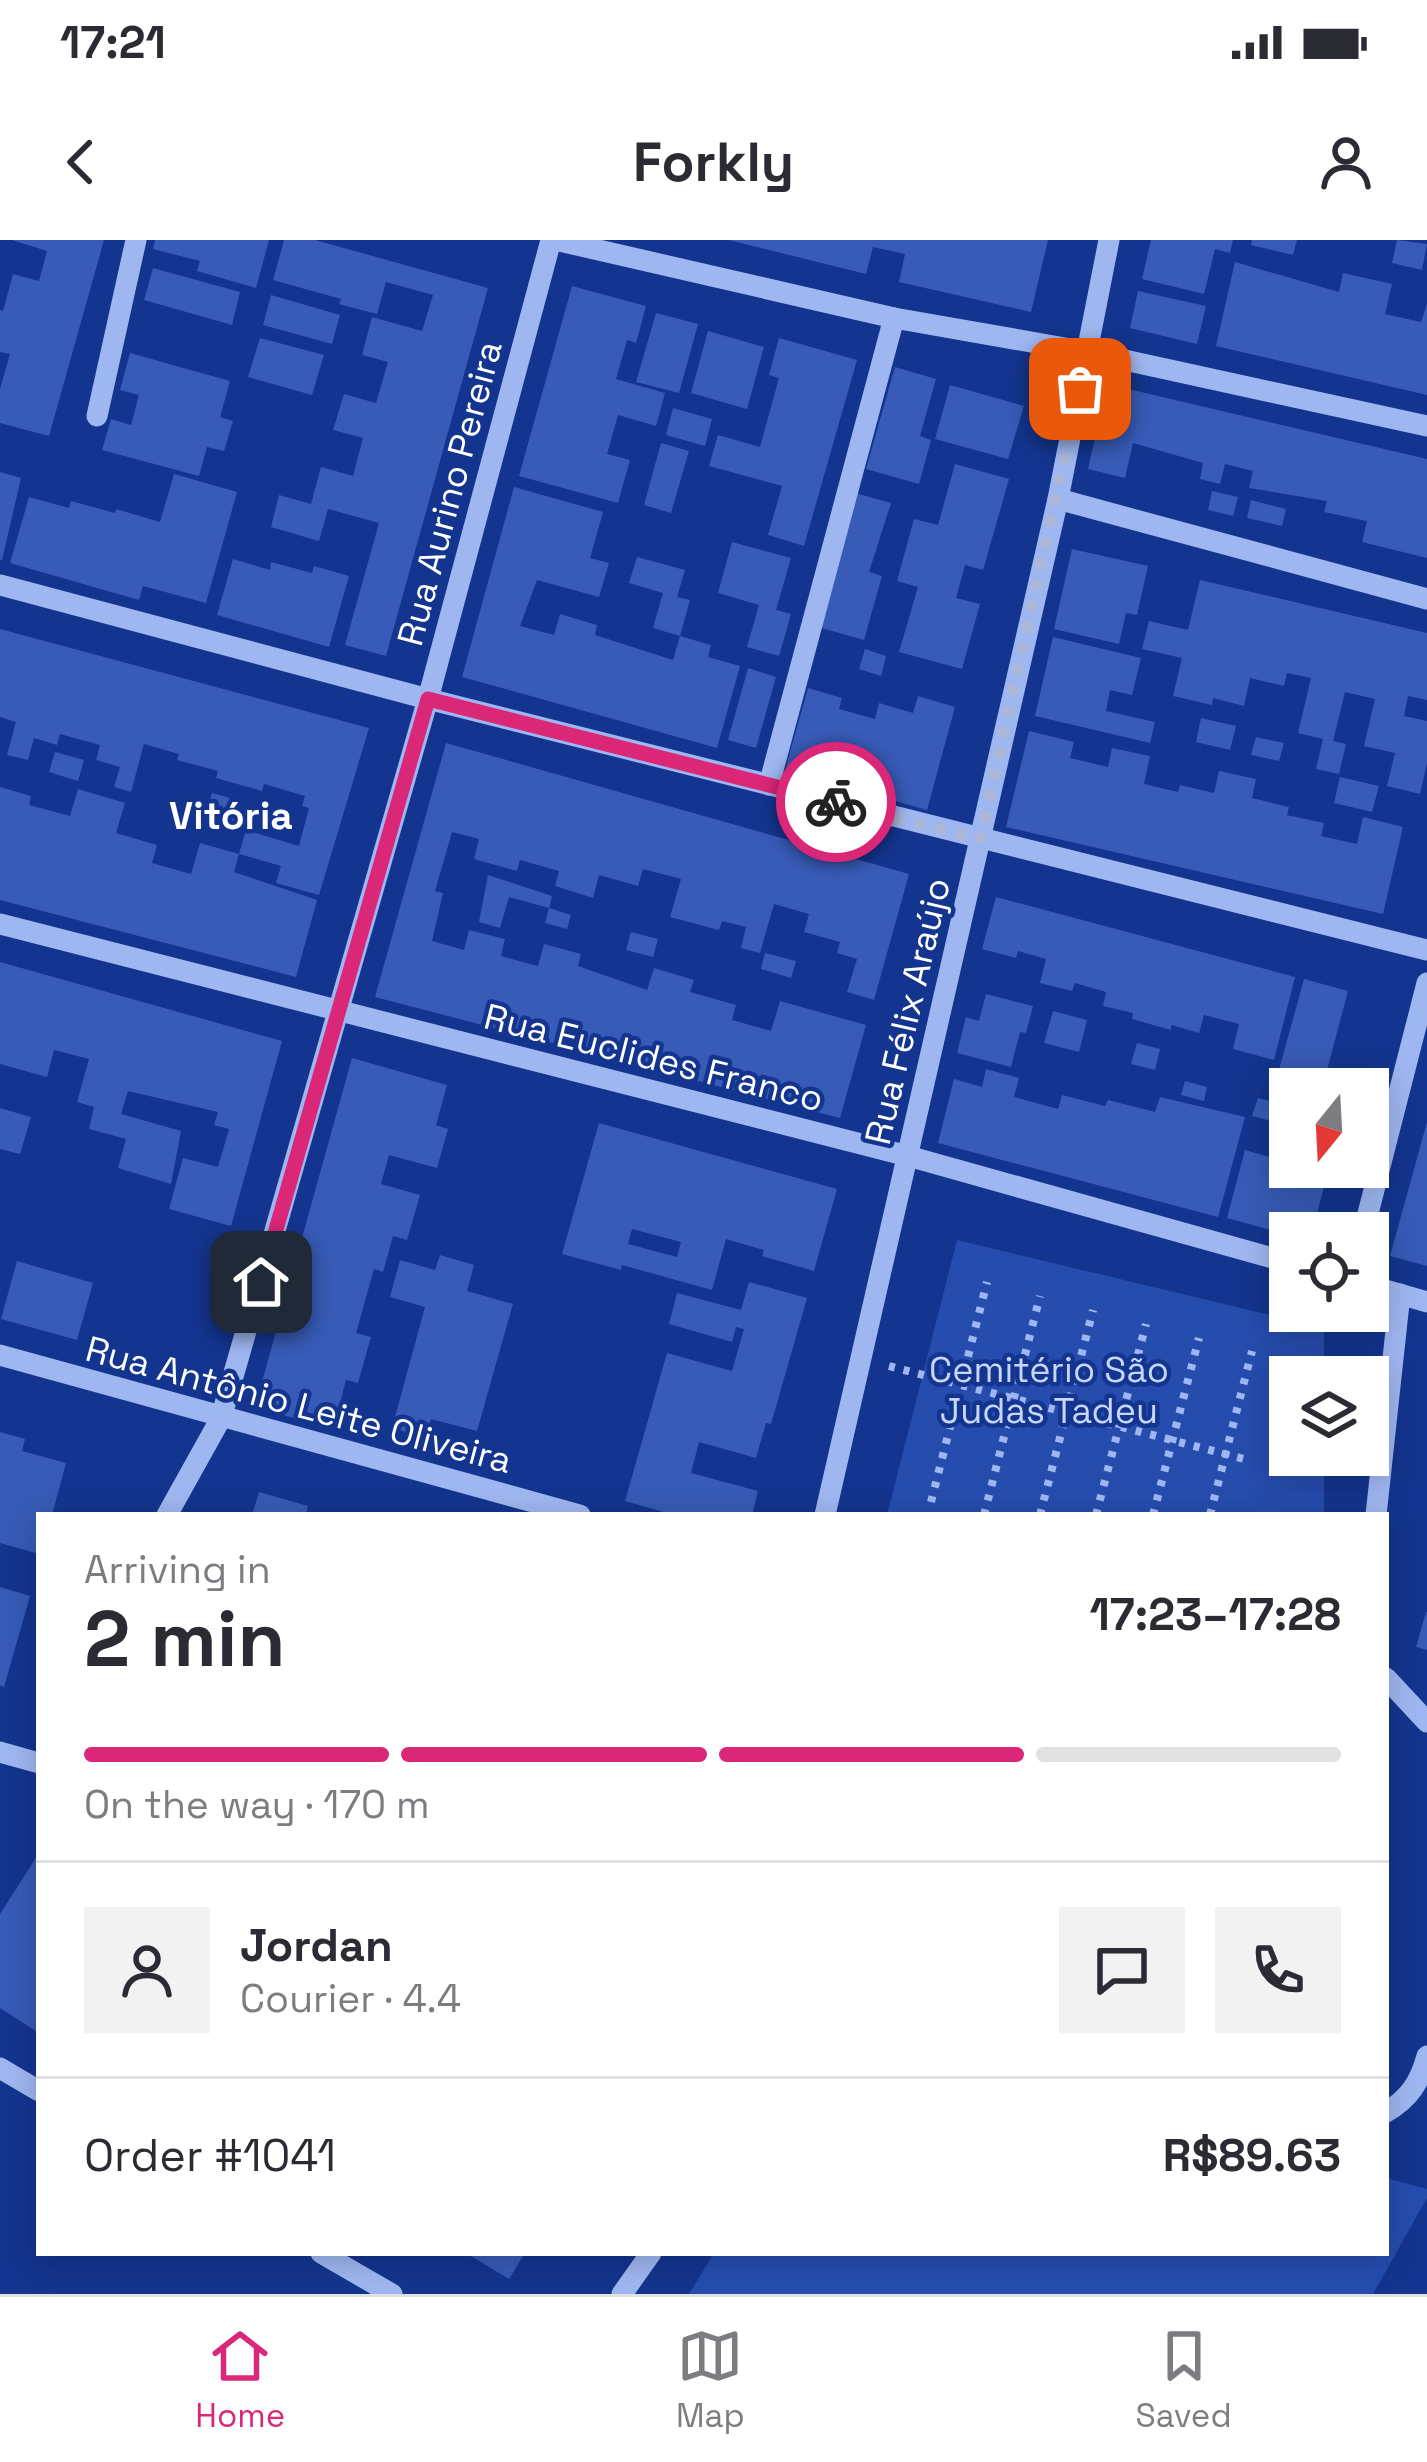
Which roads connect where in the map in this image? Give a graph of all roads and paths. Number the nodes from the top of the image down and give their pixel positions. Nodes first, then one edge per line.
1 (136, 240) edge
2 (553, 240) edge
3 (1109, 240) edge
4 (894, 318) junction
5 (1088, 352) junction
6 (97, 416) dead end
7 (1427, 426) edge
8 (1058, 499) junction
9 (0, 585) edge
10 (1427, 599) edge
11 (428, 699) junction
12 (770, 784) junction
13 (980, 840) junction
14 (0, 924) edge
15 (1427, 950) edge
16 (1427, 983) edge
17 (339, 1010) junction
18 (908, 1156) junction
19 (1369, 1212) edge
20 (1269, 1257) edge
21 (987, 1282) dead end
22 (1389, 1291) edge
23 (1400, 1294) junction
24 (1040, 1296) dead end
25 (1427, 1302) edge
26 (1093, 1310) dead end
27 (1146, 1324) dead end
28 (1199, 1338) dead end
29 (1252, 1352) dead end
30 (0, 1355) edge
31 (859, 1357) junction
32 (961, 1386) junction
33 (1014, 1399) junction
34 (1066, 1413) junction
35 (221, 1418) junction
36 (1120, 1427) junction
37 (1172, 1441) junction
38 (1225, 1454) junction
39 (1244, 1459) dead end
40 (931, 1502) dead end
41 (169, 1512) edge
42 (569, 1512) edge
43 (826, 1512) edge
44 (984, 1512) edge
45 (1041, 1512) edge
46 (1097, 1512) edge
47 (1155, 1512) edge
48 (1211, 1512) edge
49 (1376, 1512) edge
50 (1389, 1681) edge
51 (1427, 1722) edge
52 (0, 1752) edge
53 (36, 1756) edge
54 (1427, 2056) edge
55 (0, 2068) edge
56 (36, 2089) edge
57 (1389, 2110) edge
58 (326, 2256) edge
59 (649, 2256) edge
60 (392, 2294) edge
61 (622, 2294) edge

1 - 6 street
2 - 4 street
2 - 11 street, Rua Aurino Pereira
3 - 5 street, Rua Félix Araújo
4 - 5 street
4 - 12 street
5 - 7 street
5 - 8 street, Rua Félix Araújo
8 - 10 street
8 - 13 street, Rua Félix Araújo
9 - 11 street
11 - 12 street
11 - 17 street, Rua Aurino Pereira
12 - 13 street
13 - 15 street
13 - 18 street, Rua Félix Araújo
14 - 17 street, Rua Euclides Franco
16 - 19 street
17 - 18 street, Rua Euclides Franco
17 - 35 street, Rua Aurino Pereira
18 - 20 street, Rua Euclides Franco
18 - 31 street, Rua Félix Araújo
21 - 32 path
22 - 23 street
23 - 25 street
23 - 49 street
24 - 33 path
26 - 34 path
27 - 36 path
28 - 37 path
29 - 38 path
30 - 35 street, Rua Antônio Leite Oliveira
31 - 32 path
31 - 43 street, Rua Félix Araújo
32 - 33 path
32 - 40 path
33 - 34 path
33 - 44 path
34 - 36 path
34 - 45 path
35 - 41 street, Rua Aurino Pereira
35 - 42 street, Rua Antônio Leite Oliveira
36 - 37 path
36 - 46 path
37 - 38 path
37 - 47 path
38 - 39 path
38 - 48 path
50 - 51 street
52 - 53 street
54 - 57 street
55 - 56 street
58 - 60 street
59 - 61 street

